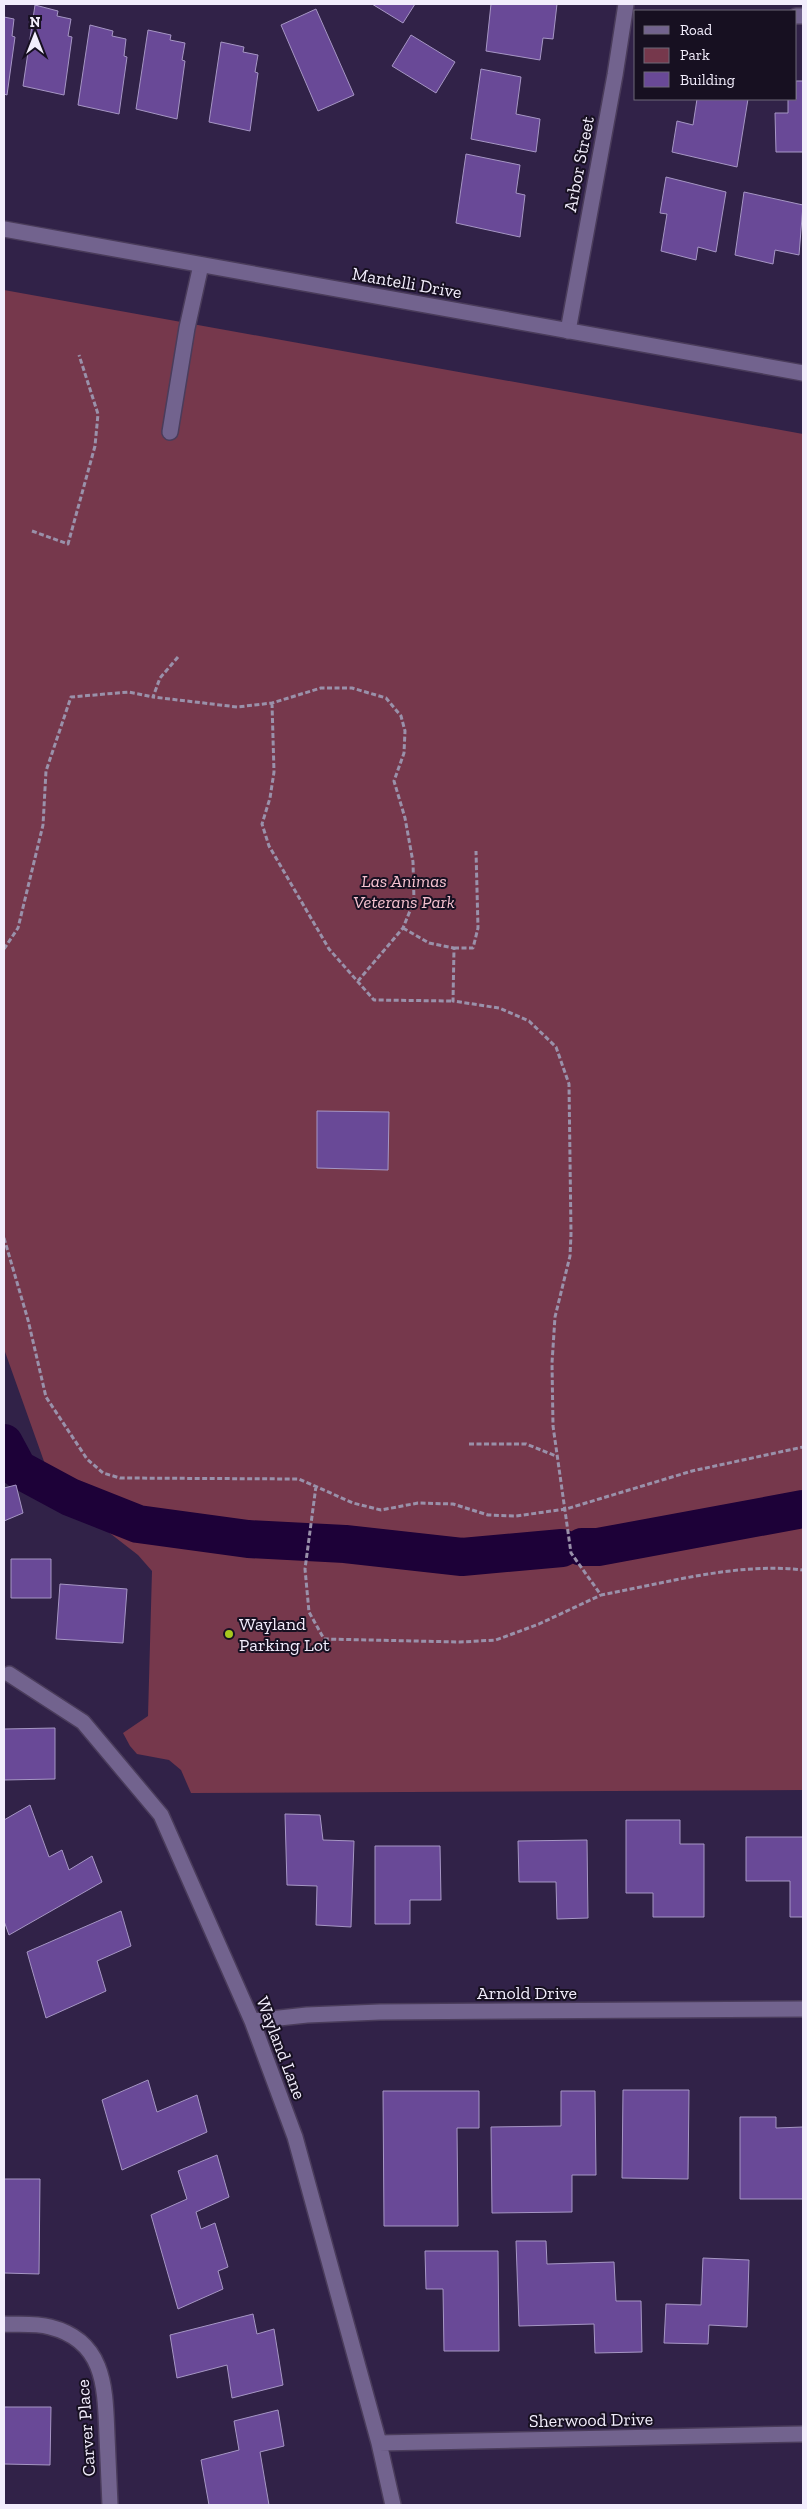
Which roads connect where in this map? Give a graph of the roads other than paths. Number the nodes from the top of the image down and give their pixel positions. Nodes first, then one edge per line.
1 (629, 12) edge
2 (4, 229) edge
3 (201, 265) junction
4 (568, 331) junction
5 (803, 373) edge
6 (170, 432) dead end
7 (10, 1674) dead end
8 (803, 2009) edge
9 (252, 2022) junction
10 (4, 2324) edge
11 (803, 2434) edge
12 (379, 2444) junction
13 (110, 2505) edge
14 (393, 2505) edge

1 - 4 street, Arbor Street
2 - 3 street, Mantelli Drive
3 - 4 street, Mantelli Drive
3 - 6 street
4 - 5 street, Mantelli Drive
7 - 9 street, Wayland Lane
8 - 9 street, Arnold Drive
9 - 12 street, Wayland Lane
10 - 13 street, Carver Place
11 - 12 street, Sherwood Drive
12 - 14 street, Wayland Lane

